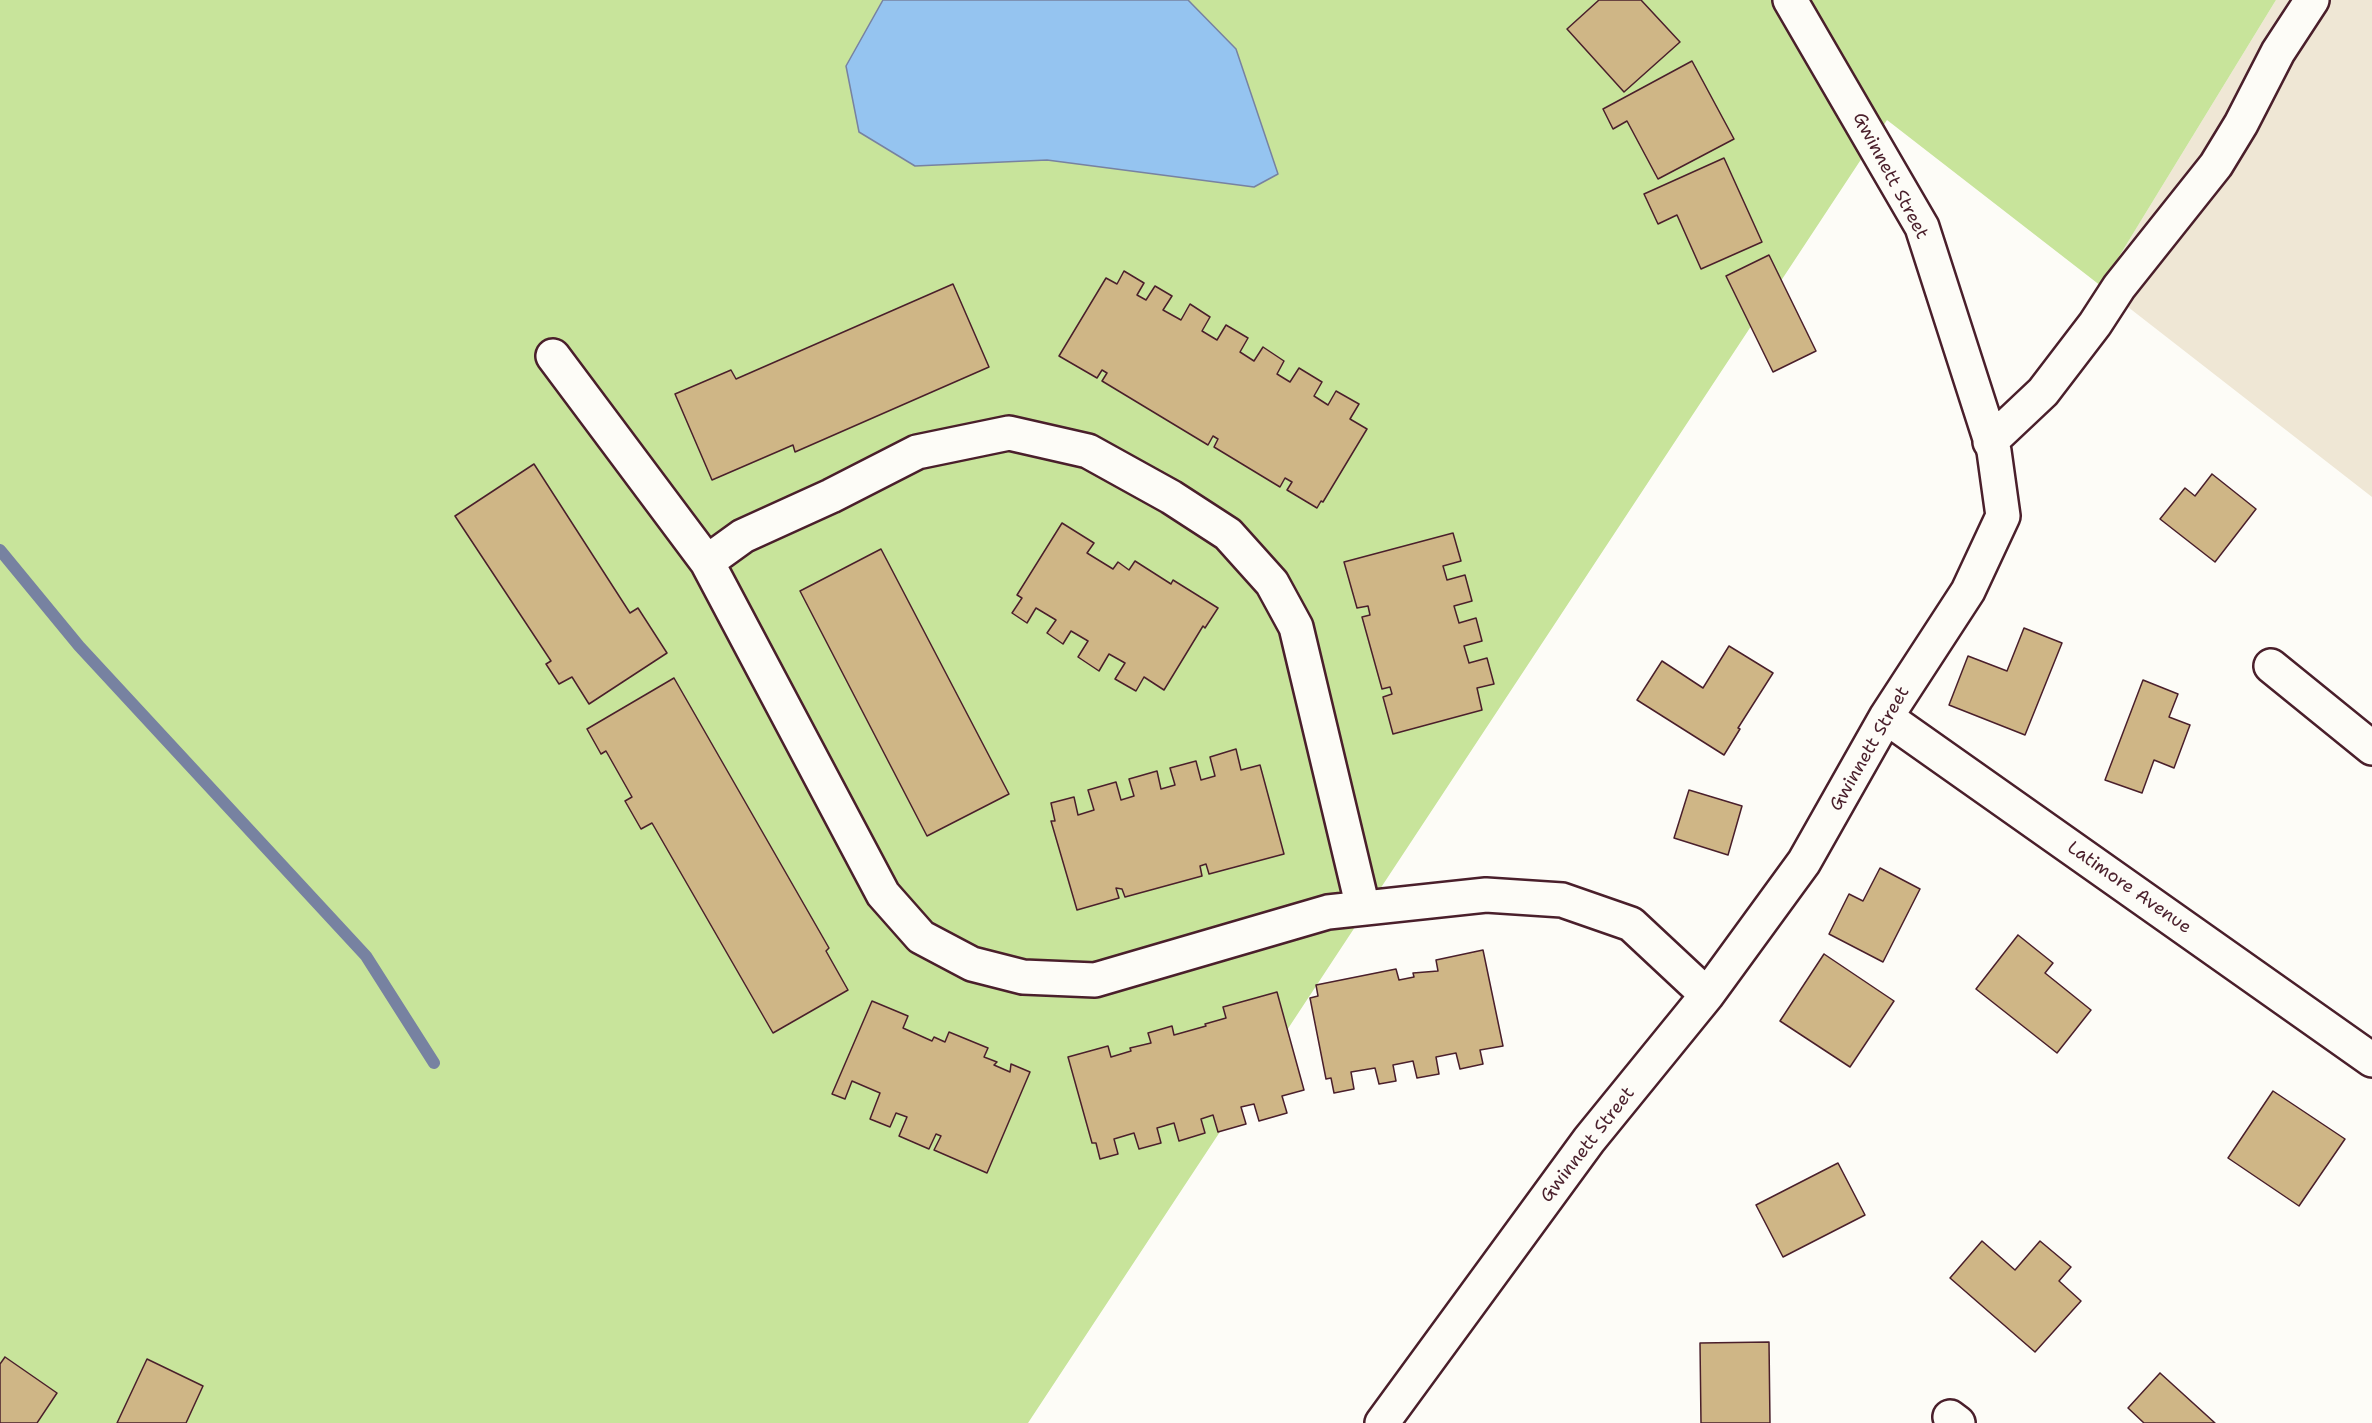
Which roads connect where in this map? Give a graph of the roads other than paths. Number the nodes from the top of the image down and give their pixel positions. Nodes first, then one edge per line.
1 (1790, 0) edge
2 (2312, 0) edge
3 (553, 356) dead end
4 (1990, 442) junction
5 (707, 562) junction
6 (2271, 666) dead end
7 (1886, 717) junction
8 (2372, 748) edge
9 (1363, 908) junction
10 (1707, 995) junction
11 (2372, 1060) edge
12 (1382, 1423) edge

1 - 4 street, Gwinnett Street
2 - 4 street
3 - 5 street
4 - 7 street, Gwinnett Street
5 - 9 street
5 - 9 street
6 - 8 street
7 - 10 street, Gwinnett Street
7 - 11 street, Latimore Avenue
9 - 10 street
10 - 12 street, Gwinnett Street

